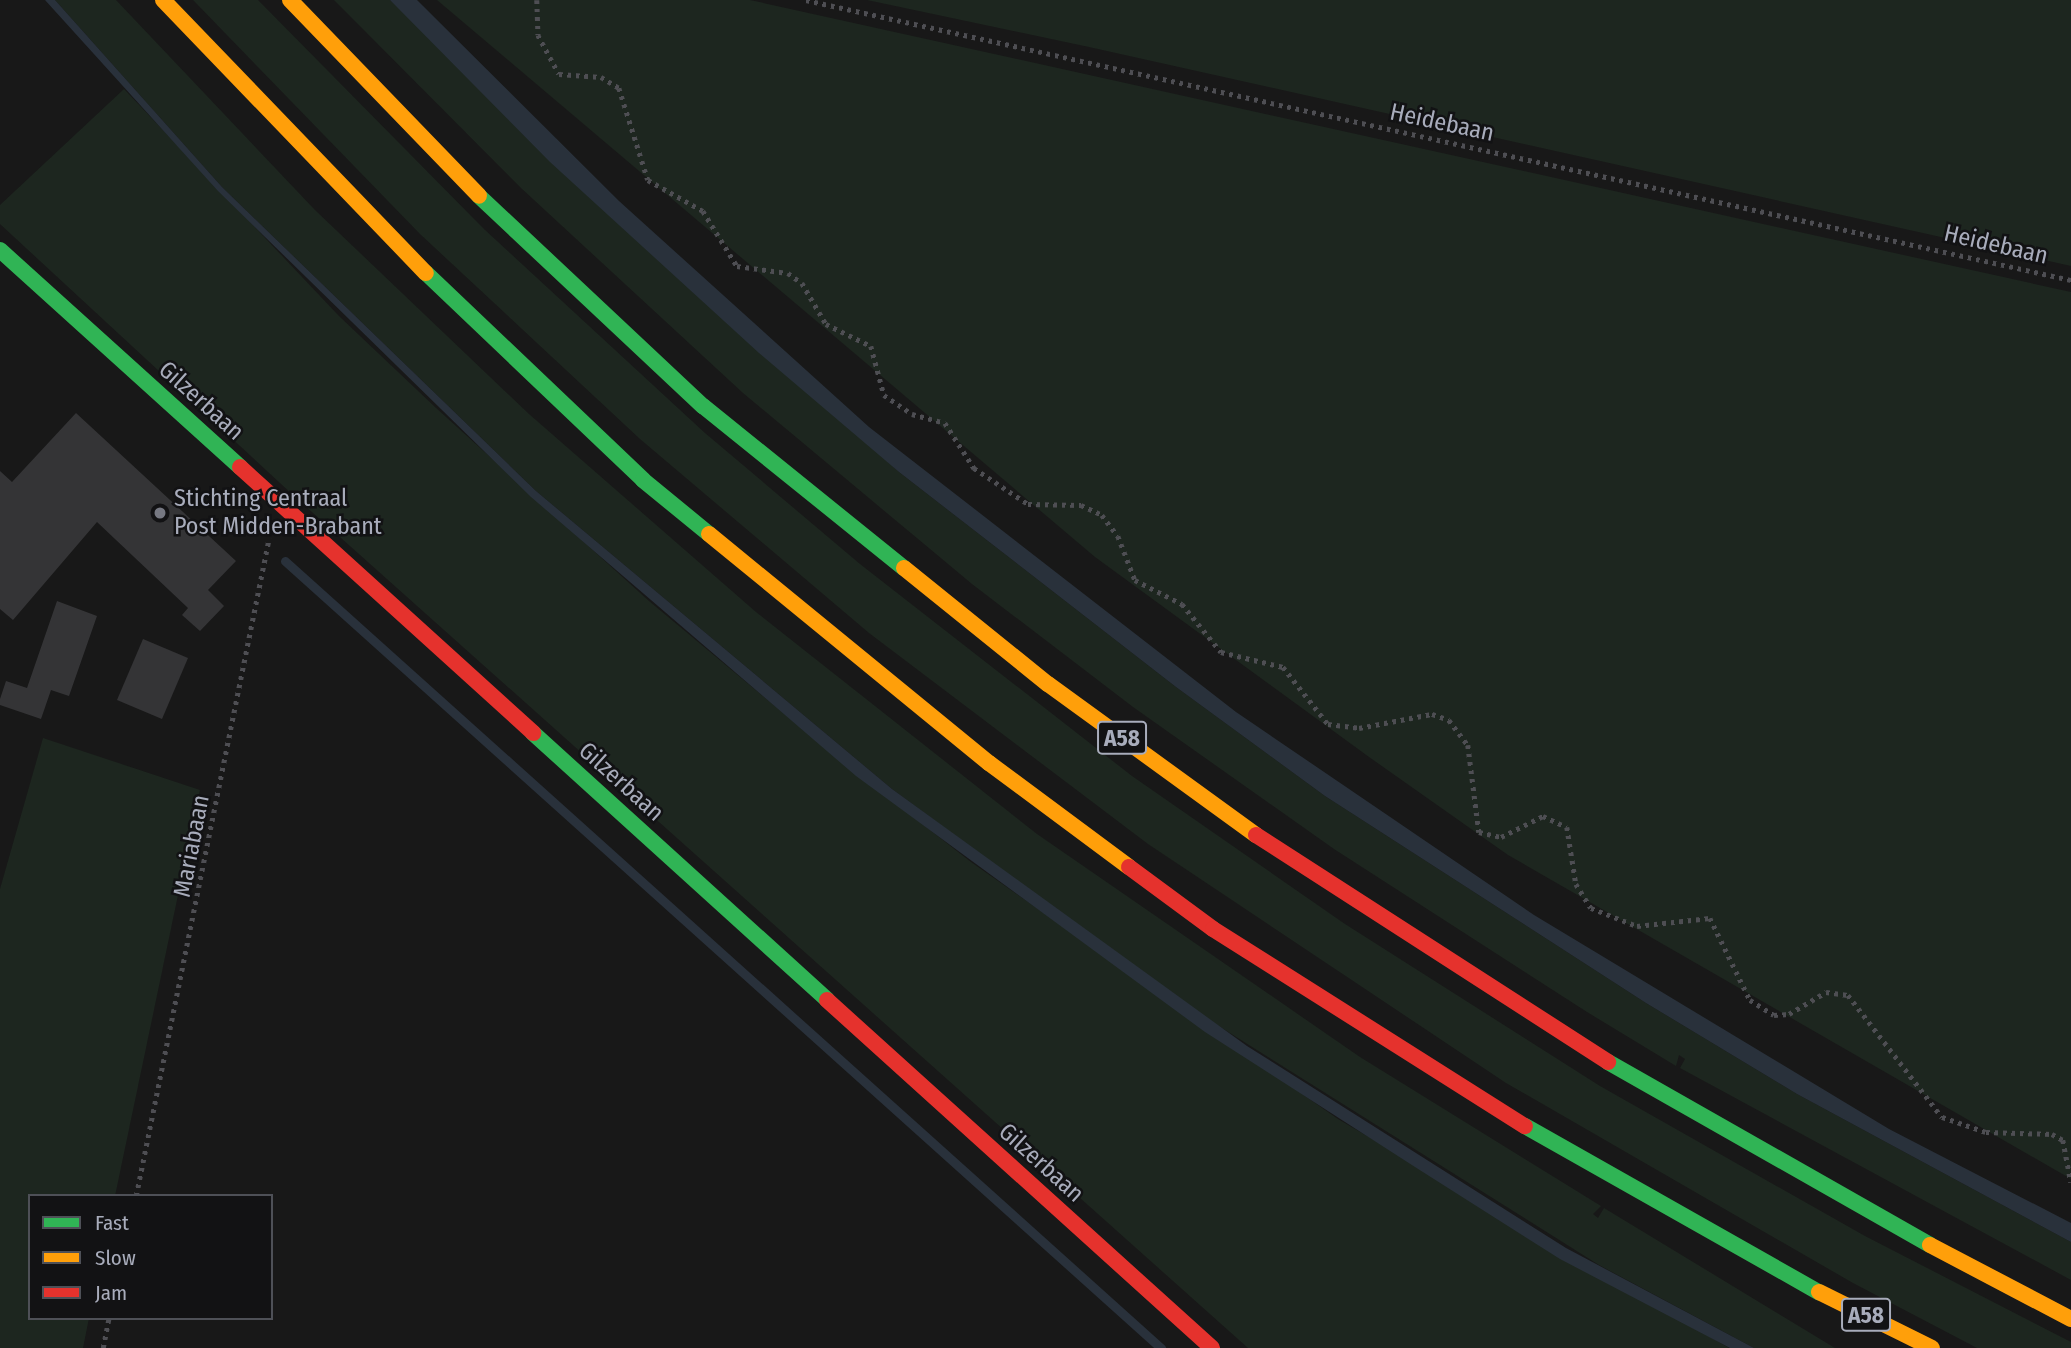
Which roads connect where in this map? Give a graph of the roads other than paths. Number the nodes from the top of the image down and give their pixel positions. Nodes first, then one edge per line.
1 (163, 0) edge
2 (290, 0) edge
3 (0, 250) edge
4 (2071, 1318) edge
5 (1212, 1348) edge
6 (1931, 1348) edge

1 - 6 main road, A58
2 - 4 main road, A58
3 - 5 main road, Gilzerbaan

